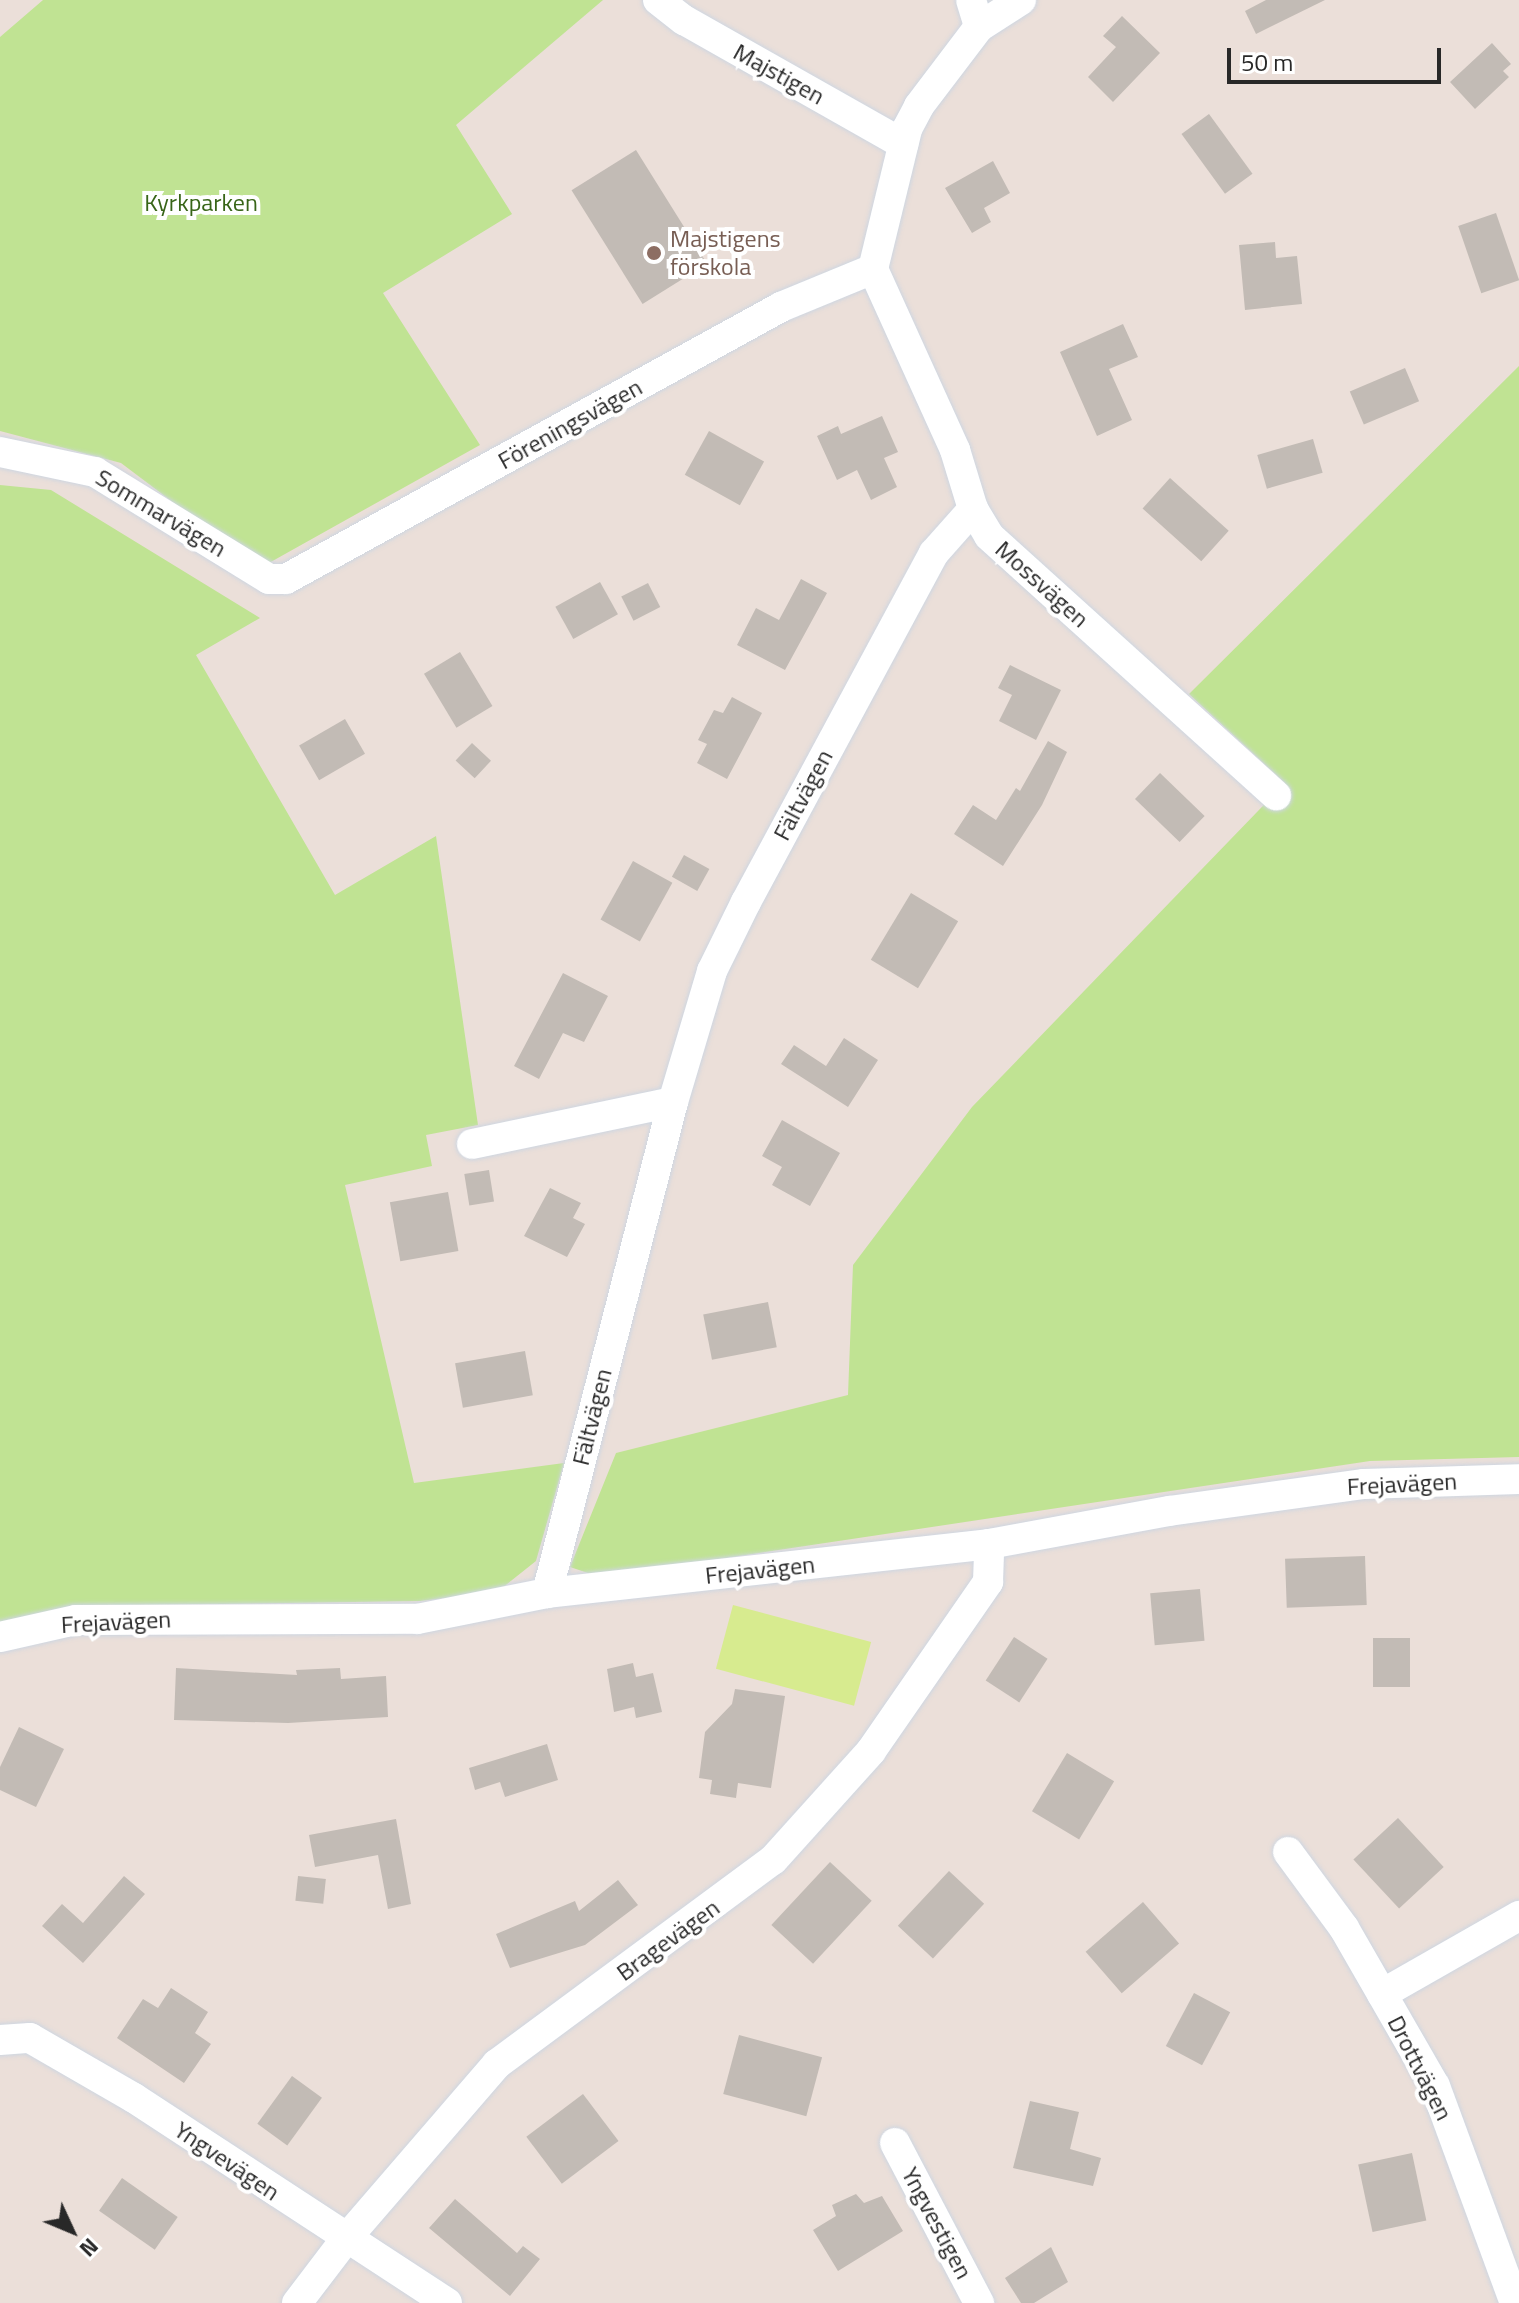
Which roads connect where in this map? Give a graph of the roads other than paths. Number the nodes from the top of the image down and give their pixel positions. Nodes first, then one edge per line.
1 (658, 0) edge
2 (1021, 0) edge
3 (975, 14) edge
4 (903, 144) junction
5 (873, 269) junction
6 (0, 452) edge
7 (973, 509) junction
8 (269, 579) joint
9 (1276, 795) dead end
10 (673, 1102) junction
11 (472, 1144) dead end
12 (1519, 1479) edge
13 (989, 1544) junction
14 (547, 1593) junction
15 (0, 1637) edge
16 (1288, 1852) dead end
17 (1519, 1916) edge
18 (1382, 1994) junction
19 (0, 2040) edge
20 (895, 2143) dead end
21 (345, 2240) junction
22 (297, 2303) edge
23 (447, 2303) edge
24 (979, 2303) edge
25 (1515, 2303) edge

1 - 4 street, Majstigen
2 - 3 street
3 - 4 street
4 - 5 street
5 - 7 street, Mossvägen
5 - 8 street, Föreningsvägen
6 - 8 street, Sommarvägen
7 - 9 street, Mossvägen
7 - 10 street, Fältvägen
10 - 11 street
10 - 14 street, Fältvägen
12 - 13 street, Frejavägen
13 - 14 street, Frejavägen
13 - 21 street, Bragevägen
14 - 15 street, Frejavägen
16 - 18 street, Drottvägen
17 - 18 street
18 - 25 street, Drottvägen
19 - 21 street, Yngvevägen
20 - 24 street, Yngvestigen
21 - 22 street, Bragevägen
21 - 23 street, Yngvevägen

